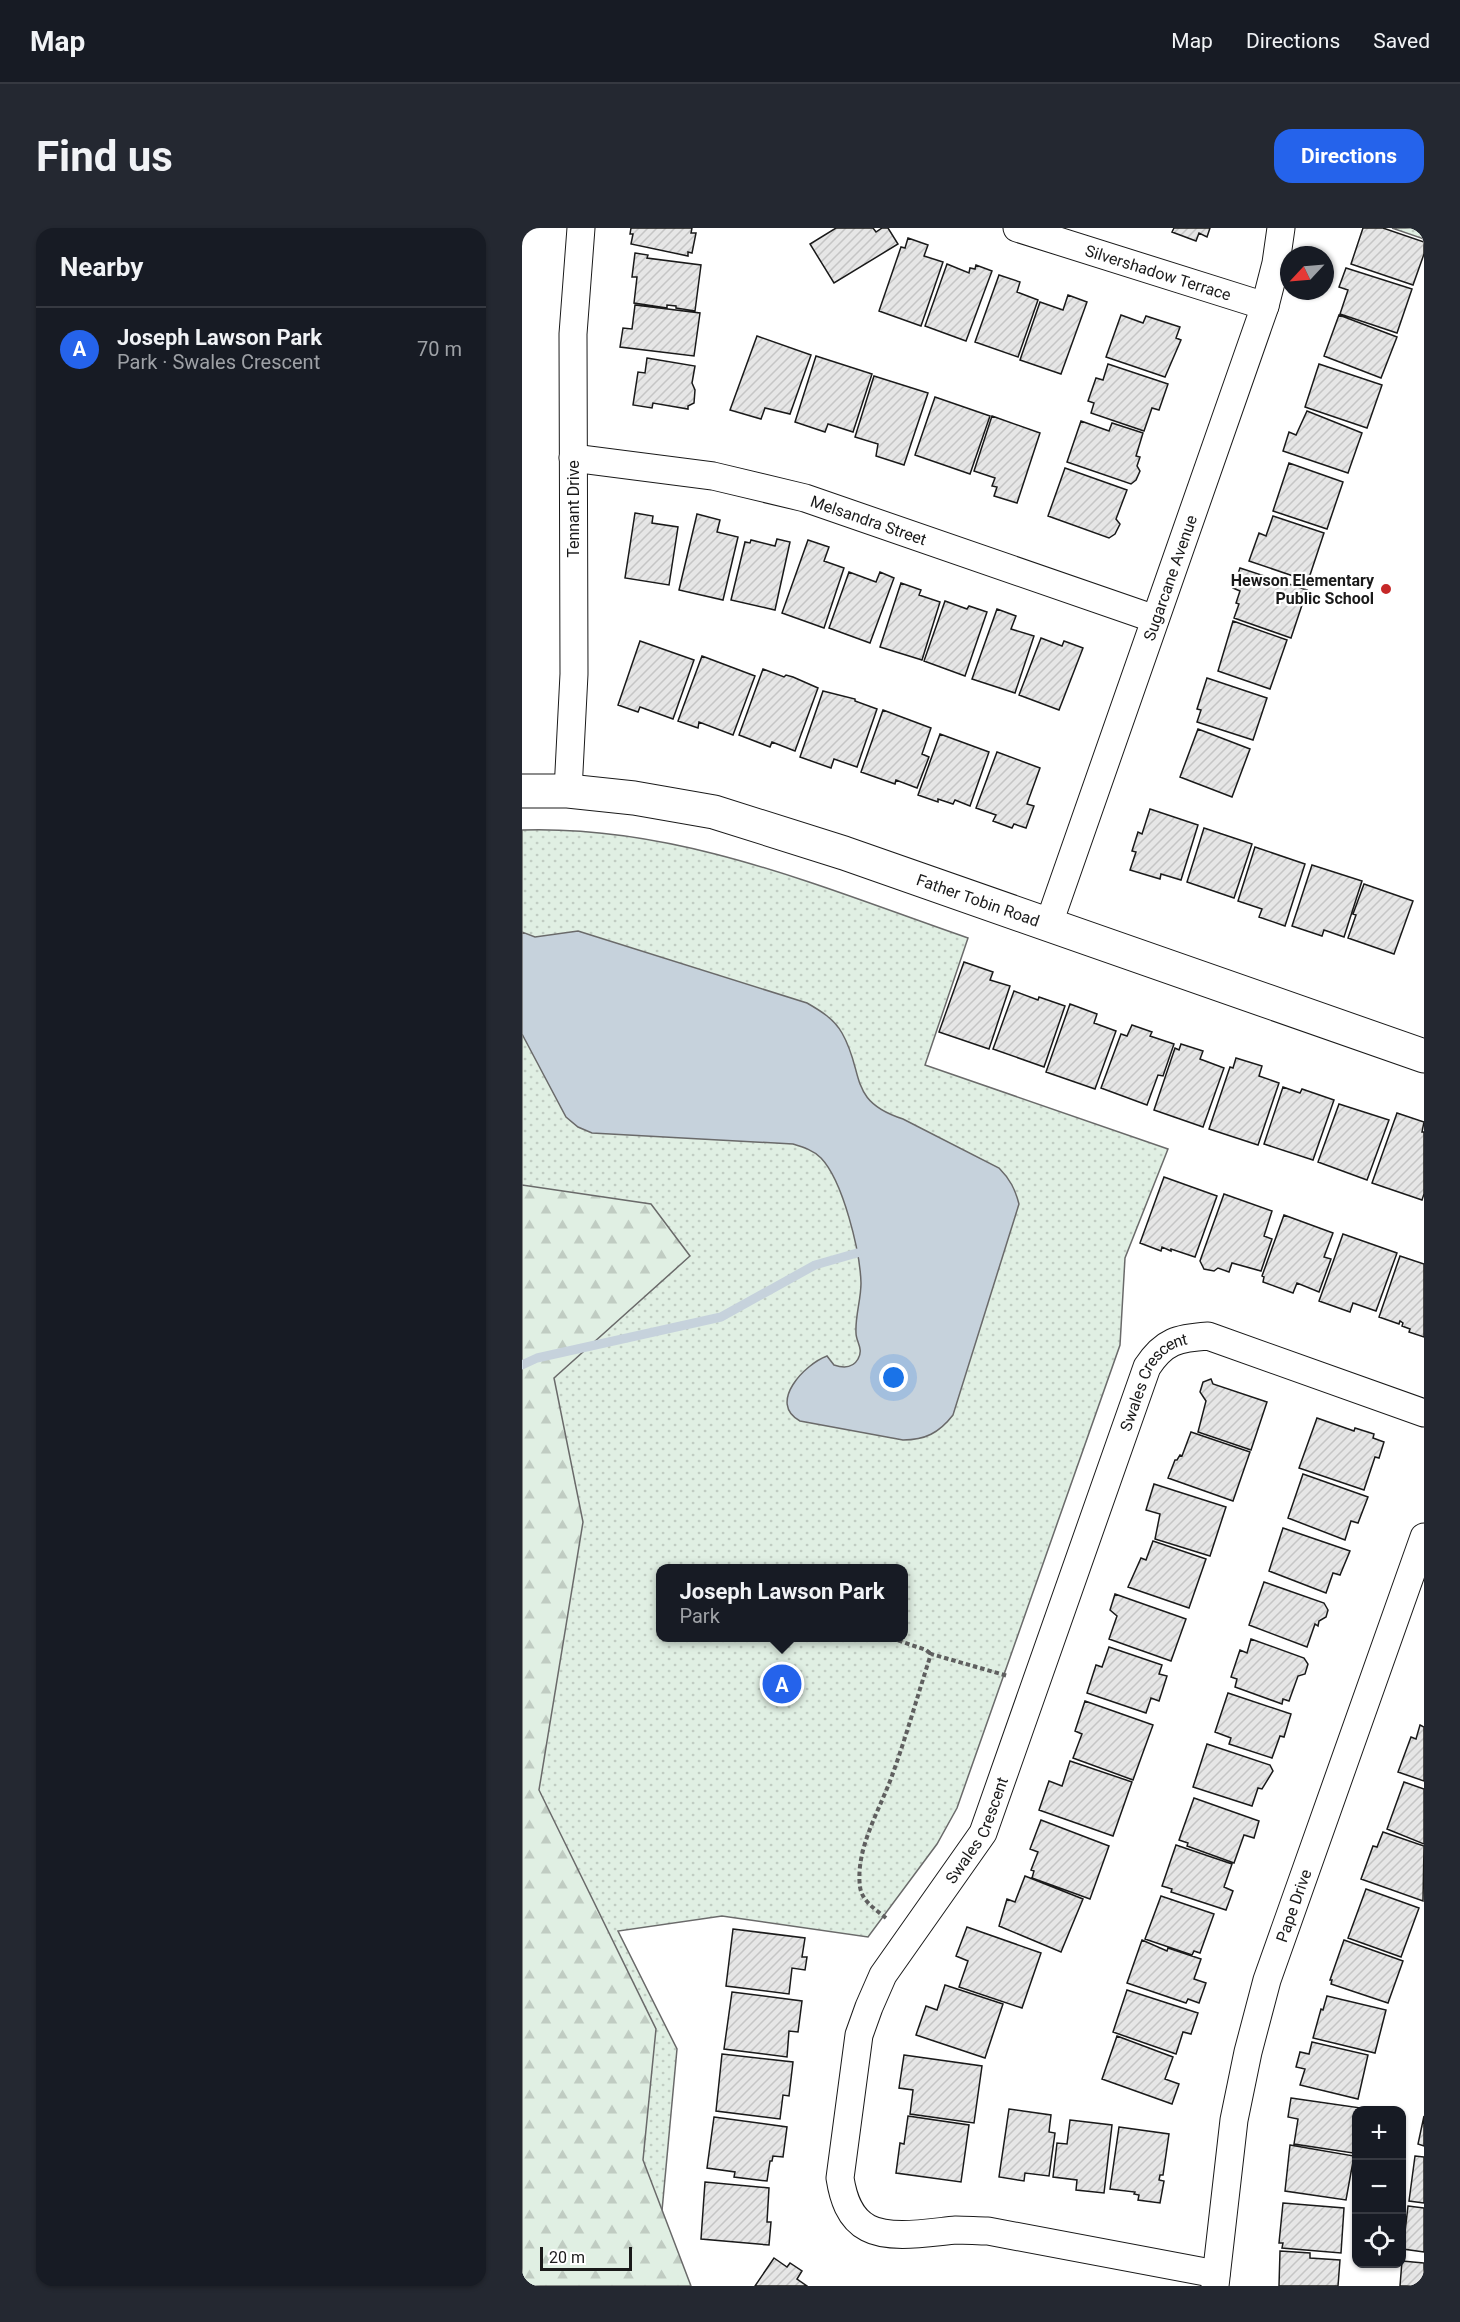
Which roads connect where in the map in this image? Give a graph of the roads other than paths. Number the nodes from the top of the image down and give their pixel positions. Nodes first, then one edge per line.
1 (581, 228) edge
2 (1017, 228) edge
3 (1281, 228) edge
4 (1265, 306) junction
5 (573, 458) junction
6 (1155, 619) junction
7 (522, 791) edge
8 (568, 791) junction
9 (1048, 926) junction
10 (1424, 1056) edge
11 (1424, 1413) edge
12 (1424, 1537) edge
13 (1215, 2280) edge

1 - 5 street, Tennant Drive
2 - 4 street, Silvershadow Terrace
3 - 4 street, Sugarcane Avenue
4 - 6 street, Sugarcane Avenue
5 - 6 street, Melsandra Street
5 - 8 street, Tennant Drive
6 - 9 street, Sugarcane Avenue
7 - 8 street, Father Tobin Road
8 - 9 street, Father Tobin Road
9 - 10 street, Father Tobin Road
11 - 13 street, Swales Crescent
12 - 13 street, Pape Drive

